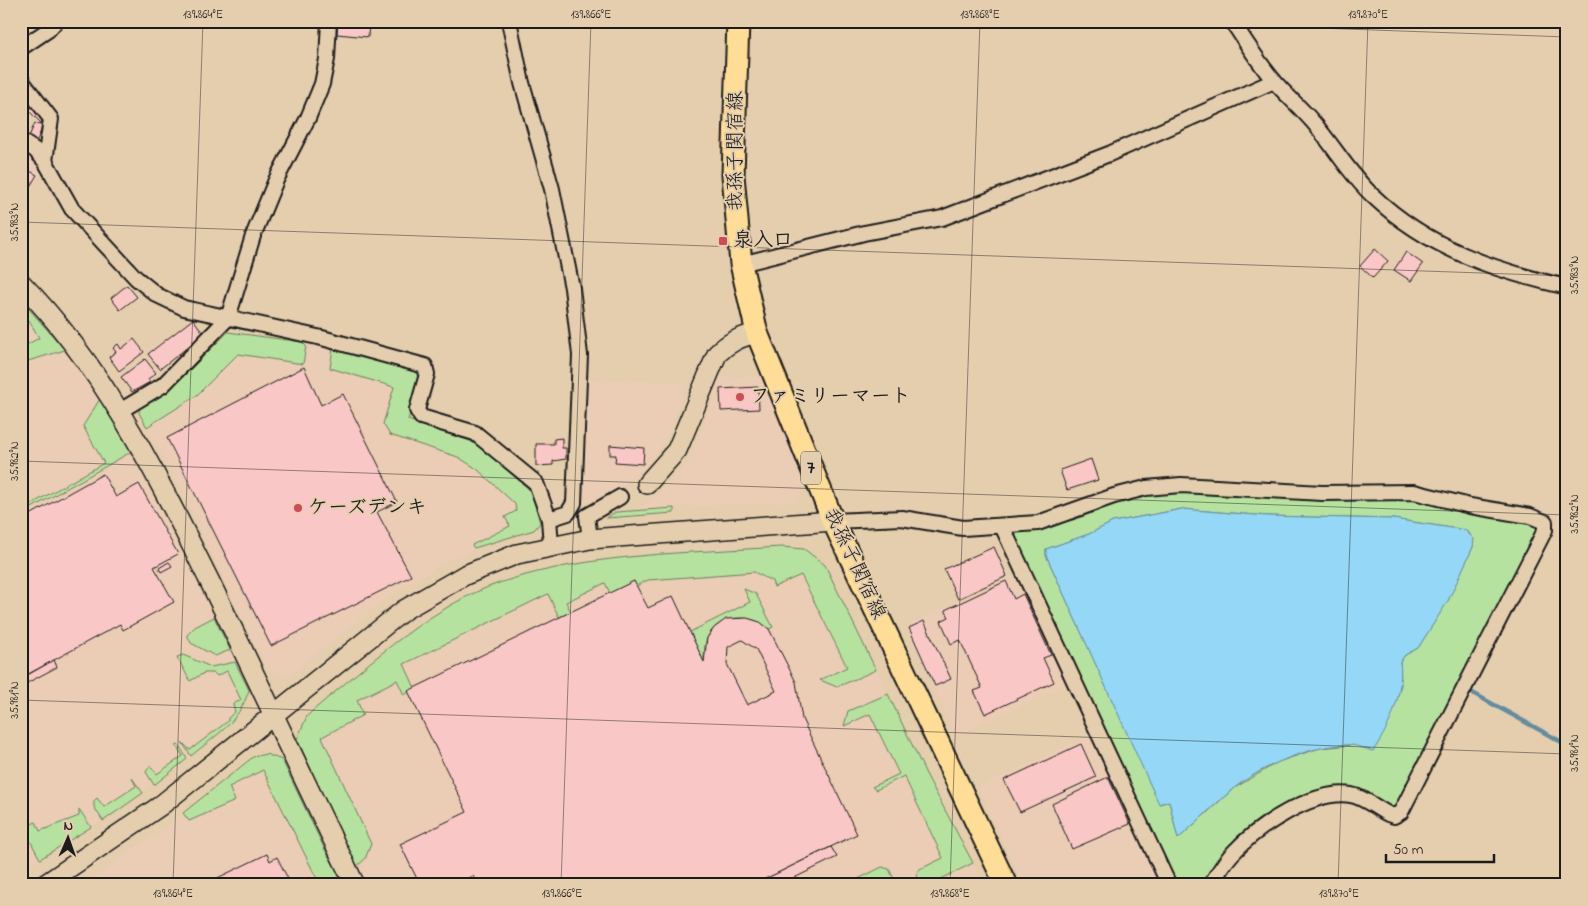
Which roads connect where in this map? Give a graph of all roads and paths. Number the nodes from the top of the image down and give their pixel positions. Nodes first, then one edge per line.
1 (56, 21) edge
2 (329, 21) edge
3 (510, 21) edge
4 (738, 21) edge
5 (1232, 21) edge
6 (21, 48) edge
7 (21, 80) edge
8 (1274, 81) junction
9 (21, 141) edge
10 (45, 161) junction
11 (741, 264) junction
12 (21, 283) edge
13 (1567, 287) edge
14 (228, 318) junction
15 (757, 333) junction
16 (120, 411) junction
17 (647, 484) dead end
18 (620, 497) dead end
19 (549, 519) junction
20 (833, 521) junction
21 (1002, 526) junction
22 (590, 539) junction
23 (551, 545) junction
24 (273, 713) junction
25 (44, 885) edge
26 (355, 885) edge
27 (1006, 885) edge
28 (1169, 885) edge
29 (1210, 885) edge

1 - 6 street
2 - 14 street
3 - 19 street
4 - 11 main road, 我孫子関宿線 / 7
5 - 8 street
7 - 10 street
8 - 11 street
8 - 13 street
9 - 10 street
10 - 14 street
11 - 15 main road, 我孫子関宿線 / 7
12 - 16 street
14 - 16 street
14 - 19 street
15 - 17 street
15 - 20 main road, 我孫子関宿線 / 7
16 - 24 street
18 - 22 street
19 - 23 street
20 - 21 street
20 - 22 street
20 - 27 main road, 我孫子関宿線 / 7
21 - 28 street
21 - 29 street
22 - 23 street
23 - 24 street
24 - 25 street
24 - 26 street

